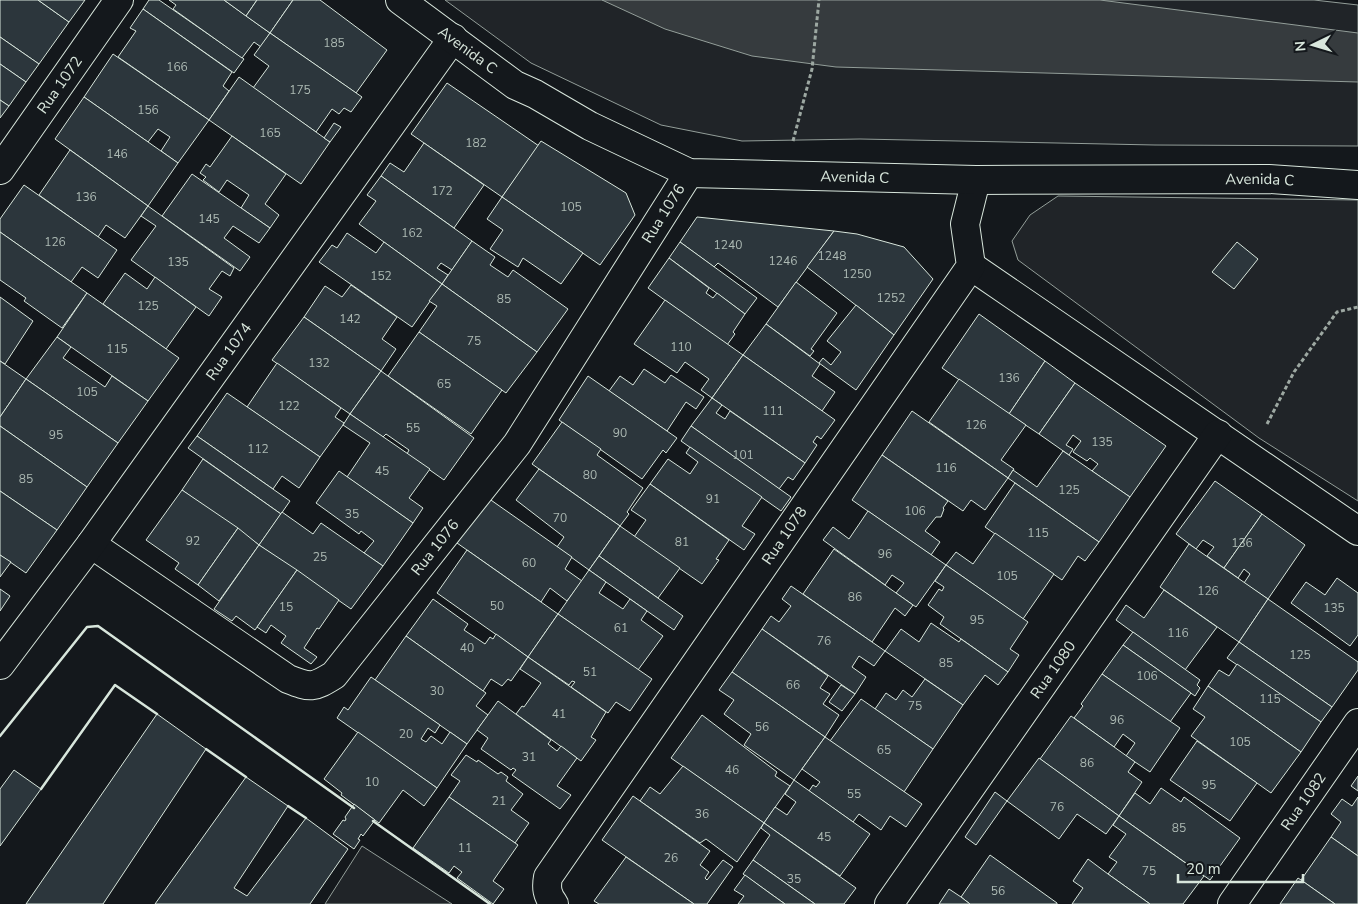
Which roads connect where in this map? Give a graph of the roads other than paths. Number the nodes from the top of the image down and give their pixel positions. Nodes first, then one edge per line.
1 (119, 0) edge
2 (400, 0) edge
3 (453, 38) junction
4 (0, 170) edge
5 (689, 173) junction
6 (976, 180) junction
7 (1358, 185) edge
8 (971, 266) junction
9 (1218, 434) junction
10 (1358, 531) edge
11 (91, 544) junction
12 (0, 665) edge
13 (1358, 723) edge
14 (554, 904) edge
15 (889, 904) edge
16 (1232, 904) edge

1 - 4 street, Rua 1072
2 - 3 street, Avenida C
3 - 5 street, Avenida C
3 - 11 street, Rua 1074
5 - 6 street, Avenida C
5 - 11 street, Rua 1076
6 - 7 street, Avenida C
6 - 8 street
8 - 9 street
8 - 14 street, Rua 1078
9 - 10 street
9 - 15 street, Rua 1080
11 - 12 street, Rua 1074
13 - 16 street, Rua 1082

